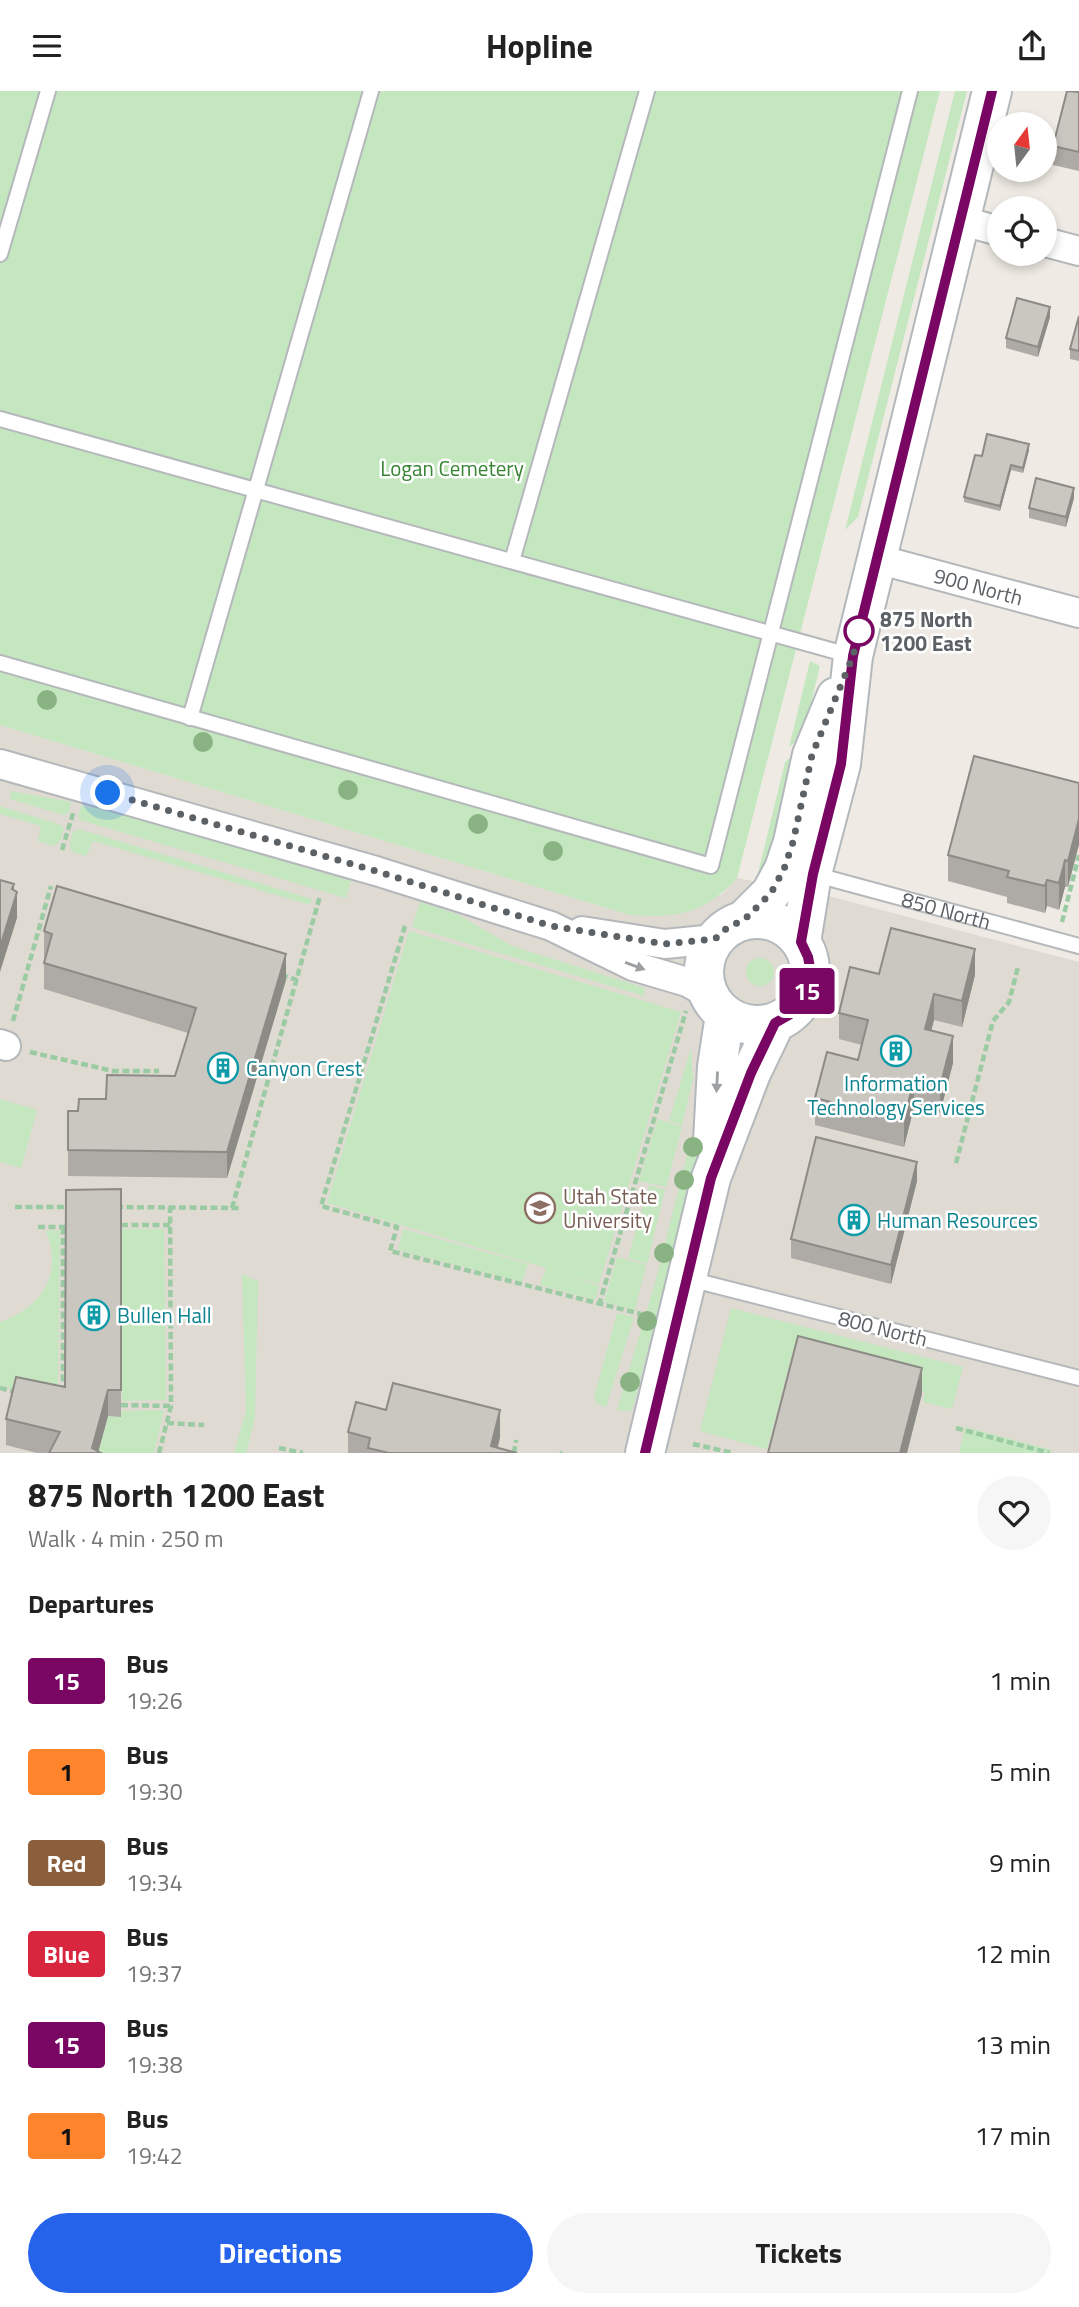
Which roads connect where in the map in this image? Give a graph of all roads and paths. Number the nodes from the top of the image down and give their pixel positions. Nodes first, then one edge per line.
1 (48, 91) edge
2 (371, 91) edge
3 (647, 91) edge
4 (910, 91) edge
5 (992, 91) edge
6 (959, 220) junction
7 (987, 228) edge
8 (1057, 245) edge
9 (1079, 251) edge
10 (0, 254) edge
11 (0, 419) edge
12 (256, 490) junction
13 (877, 559) junction
14 (512, 561) junction
15 (1079, 613) edge
16 (771, 634) junction
17 (853, 656) junction
18 (0, 663) edge
19 (190, 718) junction
20 (0, 764) edge
21 (75, 806) dead end
22 (62, 850) dead end
23 (1079, 855) edge
24 (813, 874) junction
25 (51, 886) dead end
26 (320, 896) dead end
27 (405, 926) dead end
28 (551, 926) junction
29 (729, 929) junction
30 (1057, 940) junction
31 (801, 942) junction
32 (1079, 946) edge
33 (1018, 967) dead end
34 (275, 974) edge
35 (297, 980) junction
36 (706, 1005) junction
37 (775, 1023) junction
38 (3, 1045) edge
39 (159, 1071) dead end
40 (956, 1163) dead end
41 (711, 1178) junction
42 (15, 1206) dead end
43 (79, 1207) edge
44 (105, 1207) edge
45 (170, 1207) junction
46 (232, 1208) junction
47 (242, 1209) dead end
48 (121, 1225) edge
49 (170, 1225) junction
50 (38, 1227) dead end
51 (687, 1278) junction
52 (599, 1305) junction
53 (642, 1314) dead end
54 (1079, 1378) edge
55 (0, 1388) edge
56 (25, 1394) edge
57 (63, 1403) edge
58 (121, 1405) edge
59 (171, 1406) junction
60 (167, 1423) junction
61 (204, 1425) dead end
62 (956, 1428) dead end
63 (516, 1440) dead end
64 (693, 1444) dead end
65 (1021, 1445) junction
66 (279, 1448) dead end
67 (159, 1453) edge
68 (303, 1453) edge
69 (514, 1453) edge
70 (645, 1453) edge
71 (733, 1453) edge
72 (1021, 1453) edge
73 (1049, 1453) edge

1 - 10 lane
2 - 12 lane
3 - 14 lane
4 - 16 lane
5 - 6 main road
6 - 7 street
6 - 13 main road
8 - 9 street
11 - 12 lane
12 - 14 lane
12 - 19 lane
13 - 15 street, 900 North
13 - 17 main road
14 - 16 lane
16 - 17 lane
16 - 19 lane
17 - 24 main road
17 - 29 main road
18 - 19 lane
20 - 28 street
21 - 22 path
23 - 30 path
24 - 30 lane, 850 North
24 - 31 main road
25 - 38 path
26 - 35 path
27 - 52 path
28 - 29 street
28 -> 36 street
29 - 31 main road
29 - 36 main road
30 - 32 lane, 850 North
31 - 37 main road
33 - 40 path
34 - 35 path
35 - 46 path
36 - 37 main road
36 -> 41 main road
36 - 52 path
37 - 41 main road
38 - 39 path
41 - 51 main road
42 - 43 path
44 - 45 path
45 - 46 path
45 - 49 path
46 - 47 path
48 - 49 path
49 - 59 path
50 - 57 path
51 - 54 lane, 800 North
51 - 70 main road
52 - 53 path
55 - 56 path
58 - 59 path
59 - 60 path
60 - 61 path
60 - 67 path
62 - 65 path
63 - 69 path
64 - 71 path
65 - 72 path
65 - 73 path
66 - 68 path

